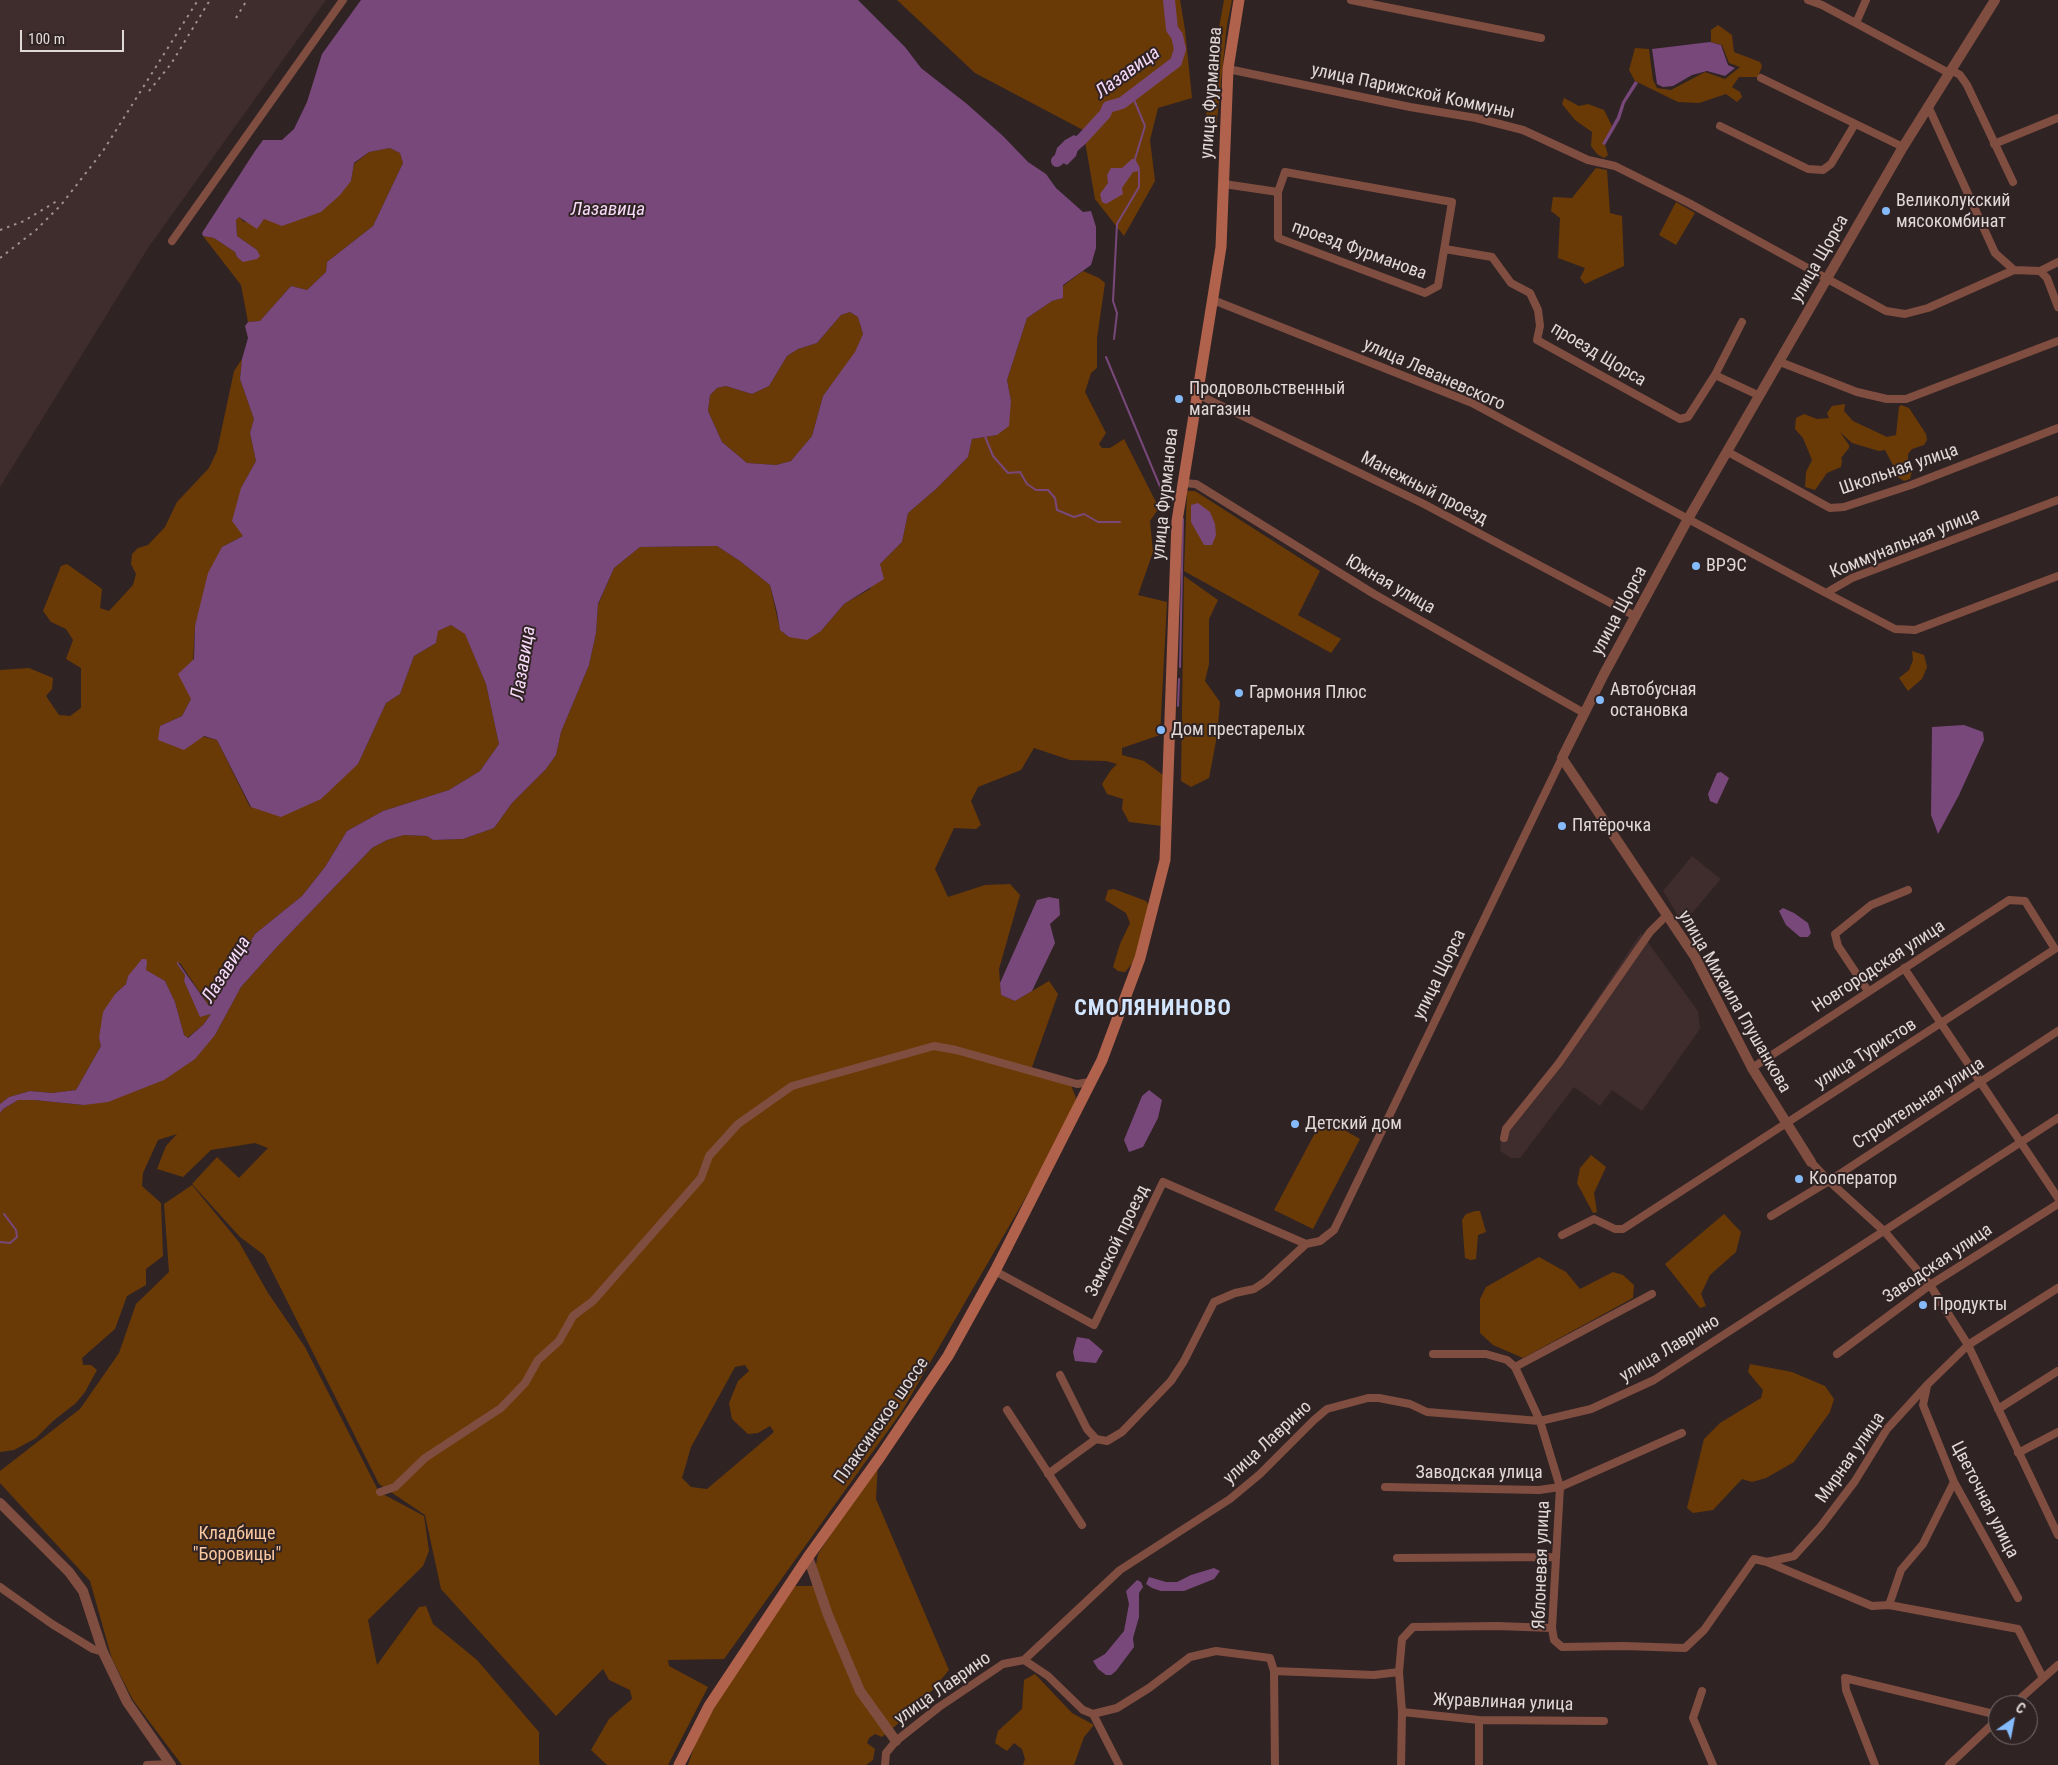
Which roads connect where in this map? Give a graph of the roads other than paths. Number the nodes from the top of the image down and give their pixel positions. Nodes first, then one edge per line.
1 (343, 0) edge
2 (1239, 0) edge
3 (1351, 0) edge
4 (1808, 0) edge
5 (1866, 0) edge
6 (1995, 0) edge
7 (1856, 23) junction
8 (1541, 38) dead end
9 (1228, 69) junction
10 (1950, 71) junction
11 (1761, 78) dead end
12 (1928, 106) junction
13 (2058, 118) edge
14 (1855, 124) junction
15 (1720, 126) dead end
16 (1994, 144) junction
17 (1903, 147) junction
18 (2013, 182) dead end
19 (1224, 184) junction
20 (1278, 192) junction
21 (172, 241) dead end
22 (1445, 249) junction
23 (2058, 262) edge
24 (2014, 270) junction
25 (2040, 271) junction
26 (1828, 278) junction
27 (1213, 300) junction
28 (2058, 307) edge
29 (1742, 322) dead end
30 (2058, 341) edge
31 (1780, 362) junction
32 (1715, 375) junction
33 (1196, 394) junction
34 (1760, 396) junction
35 (2058, 428) edge
36 (1728, 452) junction
37 (1183, 483) junction
38 (2058, 500) edge
39 (1688, 519) junction
40 (2058, 576) edge
41 (1826, 593) junction
42 (1635, 616) junction
43 (1584, 713) junction
44 (1562, 758) junction
45 (1908, 890) dead end
46 (1667, 915) junction
47 (2055, 949) joint
48 (1904, 968) junction
49 (1868, 991) junction
50 (1943, 1024) junction
51 (2058, 1031) edge
52 (1752, 1068) junction
53 (1981, 1081) junction
54 (1090, 1082) junction
55 (2058, 1118) edge
56 (1785, 1123) junction
57 (1504, 1138) dead end
58 (2022, 1142) junction
59 (1811, 1162) joint
60 (1829, 1181) junction
61 (2058, 1198) edge
62 (2058, 1204) edge
63 (1770, 1216) dead end
64 (1885, 1232) junction
65 (1562, 1236) dead end
66 (1305, 1245) junction
67 (995, 1271) junction
68 (1930, 1285) junction
69 (2058, 1288) edge
70 (1652, 1294) dead end
71 (1968, 1345) junction
72 (1433, 1354) dead end
73 (1837, 1354) dead end
74 (1515, 1367) junction
75 (2058, 1371) edge
76 (1060, 1375) dead end
77 (1928, 1384) junction
78 (1998, 1409) junction
79 (1007, 1410) dead end
80 (1540, 1421) junction
81 (2058, 1432) edge
82 (1682, 1433) dead end
83 (1096, 1439) junction
84 (2018, 1453) junction
85 (1048, 1474) junction
86 (1954, 1482) junction
87 (1385, 1487) dead end
88 (1560, 1487) junction
89 (380, 1492) dead end
90 (0, 1503) edge
91 (1082, 1525) dead end
92 (2058, 1535) edge
93 (808, 1557) junction
94 (1556, 1557) junction
95 (1398, 1558) dead end
96 (1767, 1562) junction
97 (0, 1587) edge
98 (2018, 1598) dead end
99 (1889, 1605) junction
100 (1552, 1628) junction
101 (1685, 1648) joint
102 (103, 1652) junction
103 (1024, 1660) junction
104 (2058, 1665) edge
105 (1274, 1671) junction
106 (1399, 1672) junction
107 (2043, 1678) junction
108 (1702, 1690) dead end
109 (2025, 1695) edge
110 (1402, 1712) junction
111 (1093, 1714) junction
112 (1988, 1714) edge
113 (1479, 1720) junction
114 (1604, 1721) dead end
115 (1988, 1727) edge
116 (896, 1741) junction
117 (171, 1764) edge
118 (147, 1765) edge
119 (679, 1765) edge
120 (885, 1765) edge
121 (1119, 1765) edge
122 (1275, 1765) edge
123 (1401, 1765) edge
124 (1478, 1765) edge
125 (1712, 1765) edge
126 (1875, 1765) edge
127 (1949, 1765) edge

1 - 21 street
2 - 9 main road, улица Фурманова
3 - 8 street
4 - 7 street
5 - 7 street
6 - 10 street, улица Щорса
7 - 10 street
9 - 19 main road, улица Фурманова
9 - 26 street, улица Парижской Коммуны
10 - 12 street, улица Щорса
10 - 16 street
11 - 14 street
12 - 17 street, улица Щорса
12 - 24 street
13 - 16 street
14 - 15 street
14 - 17 street
16 - 18 street
17 - 26 street, улица Щорса
19 - 20 street
19 - 27 main road, улица Фурманова
20 - 22 street, проезд Фурманова
20 - 22 street, проезд Фурманова
22 - 32 street, проезд Щорса
23 - 25 street
24 - 25 street
24 - 26 street, улица Парижской Коммуны
25 - 28 street
26 - 31 street, улица Щорса
27 - 33 main road, улица Фурманова
27 - 39 street, улица Леваневского
29 - 32 street, проезд Щорса
30 - 31 street
31 - 34 street, улица Щорса
32 - 34 street
33 - 37 main road, улица Фурманова
33 - 42 street, Манежный проезд
34 - 36 street, улица Щорса
35 - 36 street, Школьная улица
36 - 39 street, улица Щорса
37 - 43 street, Южная улица
37 - 54 main road, улица Фурманова
38 - 41 street, Коммунальная улица
39 - 41 street, Коммунальная улица
39 - 42 street, улица Щорса
40 - 41 street
42 - 43 street, улица Щорса
43 - 44 street, улица Щорса
44 - 46 street, улица Михаила Глушанкова
44 - 66 street, улица Щорса
45 - 49 street
46 - 52 street, улица Михаила Глушанкова
46 - 57 street
47 - 48 street, Новгородская улица
47 - 50 street, улица Туристов
48 - 49 street, Новгородская улица
48 - 50 street
49 - 52 street, Новгородская улица
50 - 53 street
50 - 56 street, улица Туристов
51 - 53 street, Строительная улица
52 - 56 street, улица Михаила Глушанкова
53 - 58 street
53 - 60 street, Строительная улица
54 - 67 main road, Плаксинское шоссе
54 - 89 street
55 - 58 street, улица Лаврино
56 - 59 street, улица Михаила Глушанкова
56 - 65 street, улица Туристов
58 - 61 street
58 - 64 street, улица Лаврино
59 - 60 street
60 - 63 street, Строительная улица
60 - 64 street
62 - 68 street, Заводская улица
64 - 68 street
64 - 80 street, улица Лаврино
66 - 67 street, Земской проезд
66 - 83 street, улица Щорса
67 - 93 main road, Плаксинское шоссе
68 - 71 street
68 - 73 street, Заводская улица
69 - 71 street, Мирная улица
70 - 74 street
71 - 77 street, Мирная улица
71 - 78 street
72 - 74 street
74 - 80 street, Яблоневая улица
75 - 78 street
76 - 83 street
77 - 86 street, Цветочная улица
77 - 96 street, Мирная улица
78 - 84 street
79 - 85 street
80 - 88 street, Яблоневая улица
80 - 103 street, улица Лаврино
81 - 84 street
82 - 88 street, Заводская улица
83 - 85 street
84 - 92 street
85 - 91 street
86 - 98 street, Цветочная улица
86 - 99 street
87 - 88 street, Заводская улица
88 - 94 street, Яблоневая улица
90 - 102 street
93 - 116 street
93 - 119 main road, Плаксинское шоссе
94 - 95 street
94 - 100 street, Яблоневая улица
96 - 99 street
96 - 101 street, Мирная улица
97 - 102 street
99 - 107 street
100 - 101 street, Яблоневая улица
100 - 106 street
102 - 117 street
103 - 111 street
103 - 116 street, улица Лаврино
104 - 107 street
105 - 106 street
105 - 111 street
105 - 122 street
106 - 110 street
107 - 109 street
108 - 125 street
110 - 113 street, Журавлиная улица
110 - 123 street
111 - 121 street
112 - 126 street
113 - 114 street, Журавлиная улица
113 - 124 street
115 - 127 street
116 - 120 street, улица Лаврино
117 - 118 street

